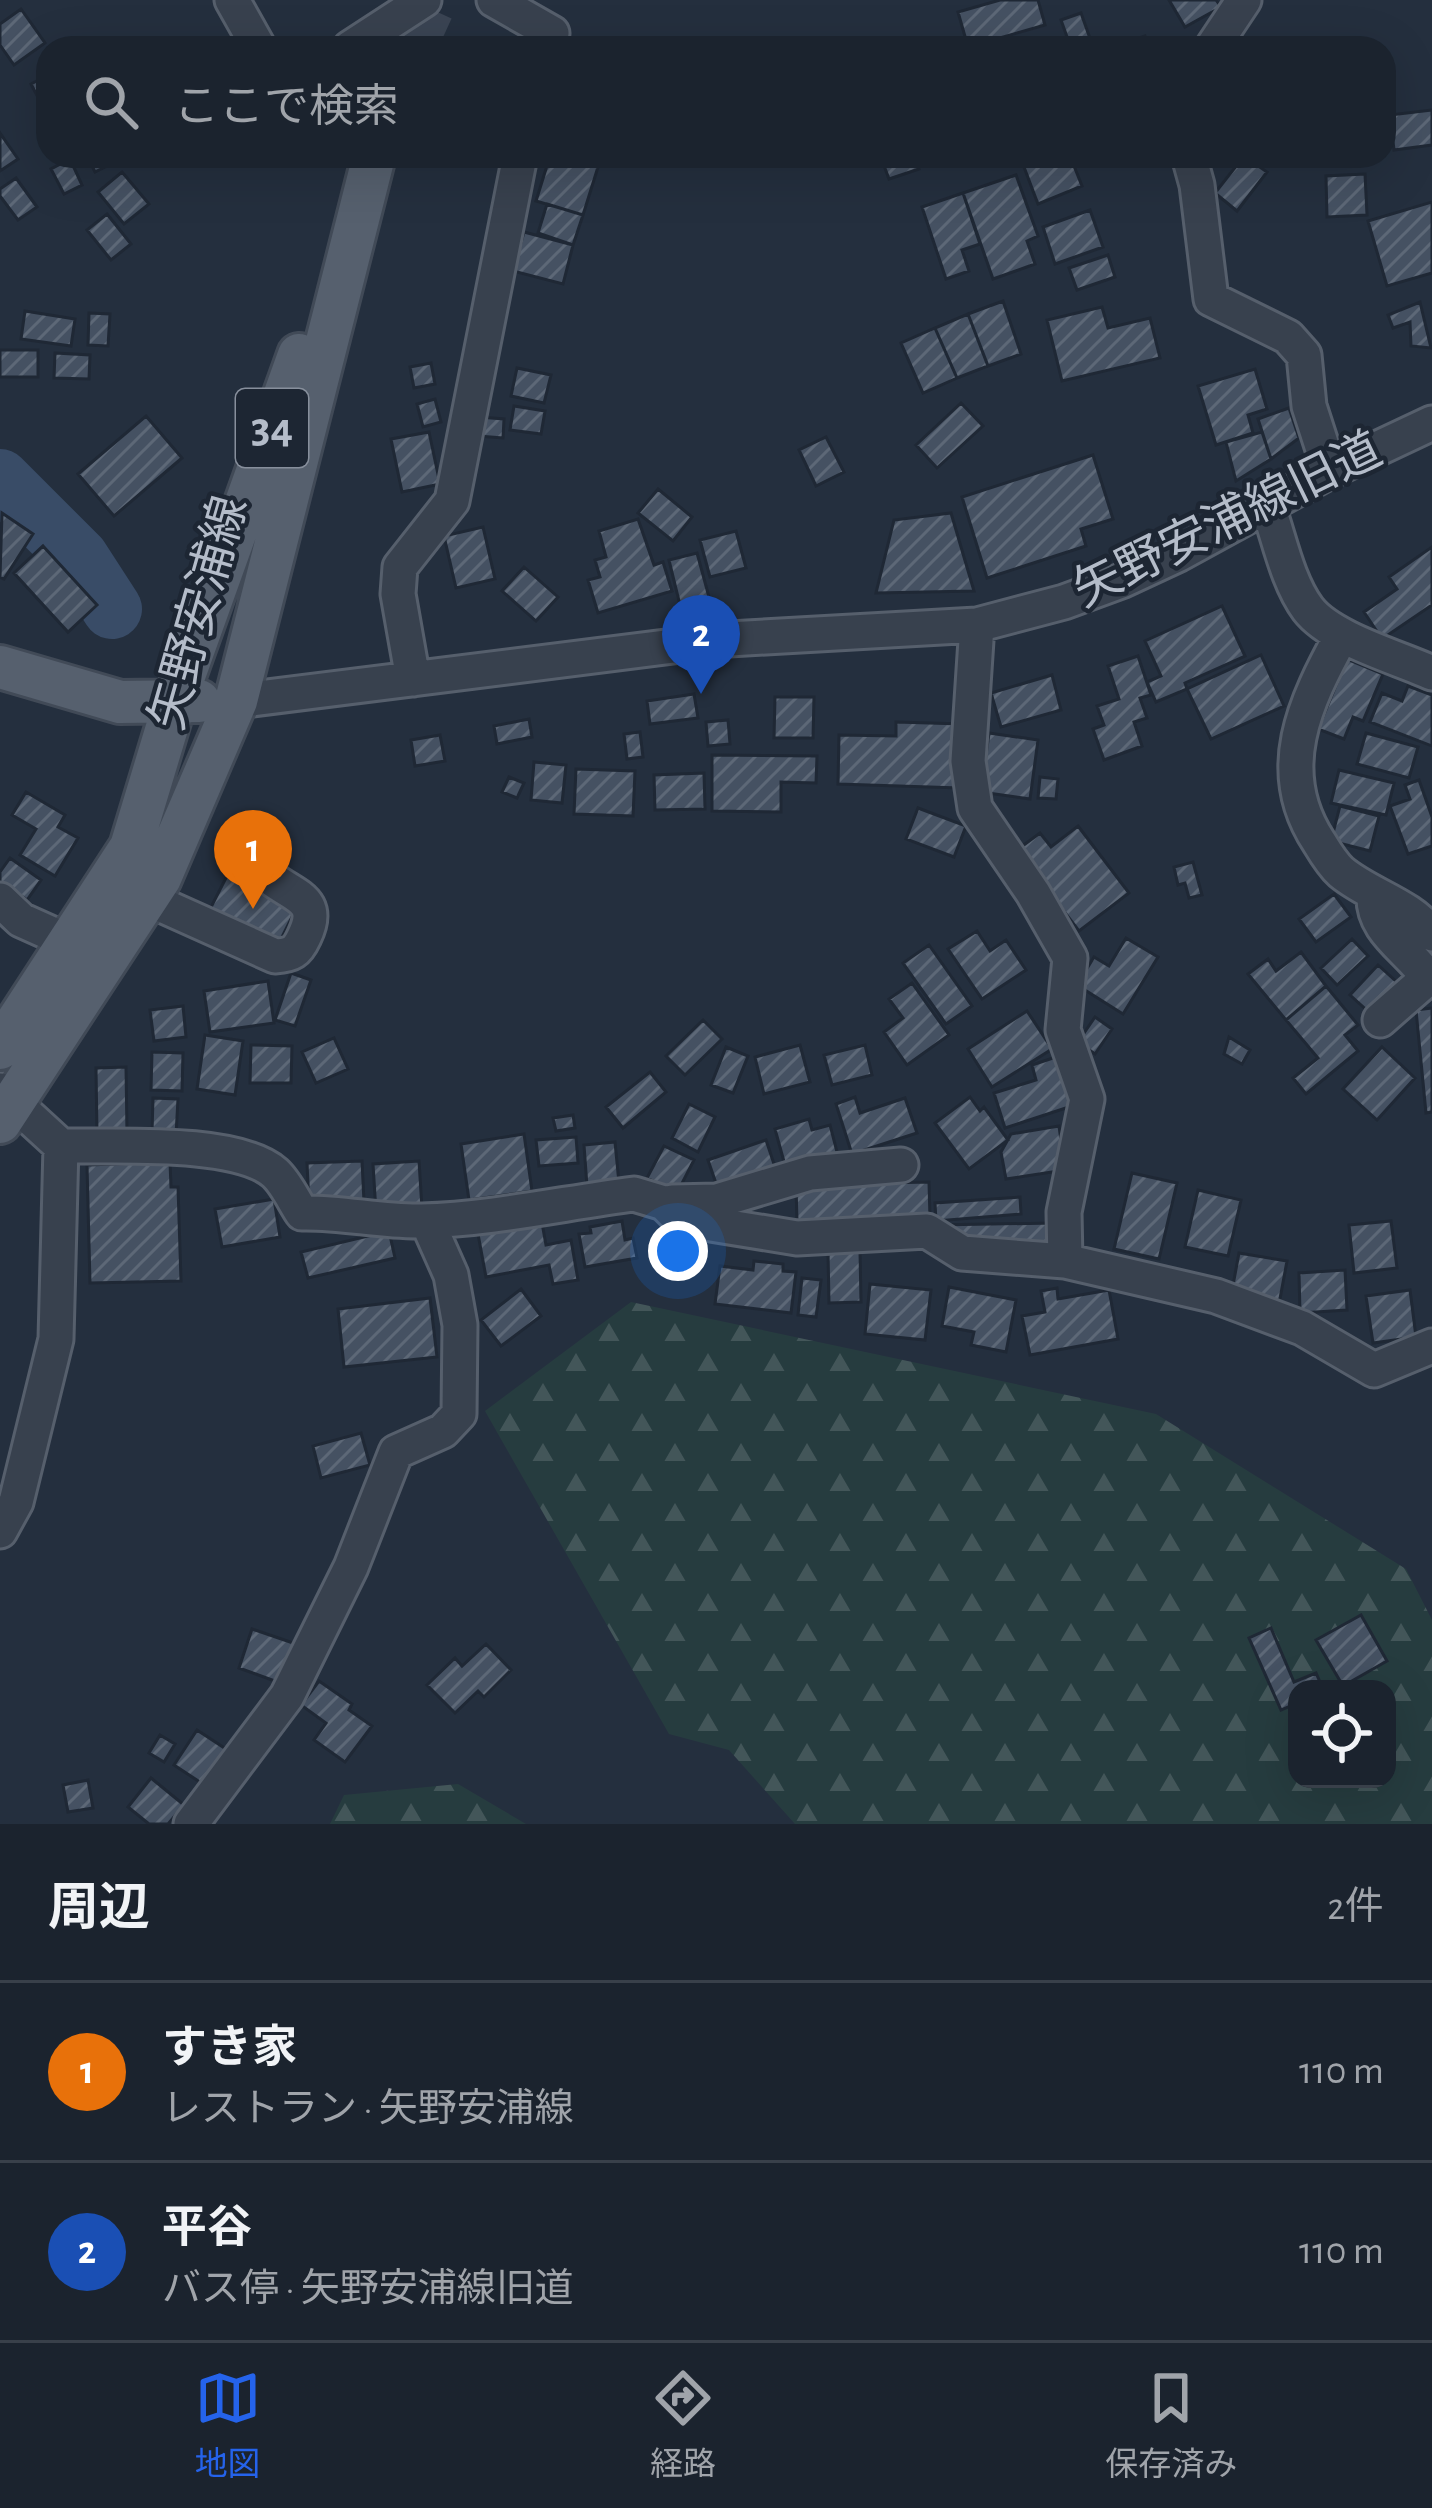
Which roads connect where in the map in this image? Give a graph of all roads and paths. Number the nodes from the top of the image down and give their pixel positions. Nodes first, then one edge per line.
1 (232, 0) edge
2 (424, 0) edge
3 (494, 0) edge
4 (1244, 0) edge
5 (252, 36) edge
6 (368, 36) edge
7 (551, 36) edge
8 (1220, 36) edge
9 (368, 168) edge
10 (369, 168) edge
11 (518, 168) edge
12 (1193, 168) edge
13 (1432, 423) edge
14 (1330, 471) junction
15 (1268, 504) junction
16 (976, 625) junction
17 (1342, 634) junction
18 (0, 667) edge
19 (1432, 673) edge
20 (413, 679) junction
21 (175, 700) junction
22 (236, 701) junction
23 (248, 849) dead end
24 (1375, 895) junction
25 (146, 898) junction
26 (0, 900) edge
27 (1432, 934) edge
28 (70, 942) junction
29 (1381, 1020) dead end
30 (0, 1048) edge
31 (5, 1105) edge
32 (61, 1146) junction
33 (901, 1166) dead end
34 (664, 1203) junction
35 (427, 1221) junction
36 (1065, 1261) junction
37 (1432, 1346) edge
38 (0, 1531) edge
39 (191, 1824) edge

1 - 5 street
2 - 6 street
3 - 7 street
4 - 8 street
9 - 21 main road, 矢野安浦線 / 34
10 - 22 main road, 矢野安浦線 / 34
11 - 20 street
12 - 14 street
13 - 14 street, 矢野安浦線旧道
14 - 15 street, 矢野安浦線旧道
15 - 16 street, 矢野安浦線旧道
15 - 17 street
16 - 20 street, 矢野安浦線旧道
16 - 36 street
17 - 19 street
17 - 24 street
18 - 21 main road
20 - 22 street, 矢野安浦線旧道
21 - 22 main road
21 - 28 main road, 矢野安浦線 / 34
22 - 25 main road, 矢野安浦線 / 34
23 - 25 street
24 - 27 street
24 - 29 street
25 - 31 main road, 矢野安浦線 / 34
26 - 28 street
28 - 30 main road, 矢野安浦線 / 34
31 - 32 street
32 - 35 street
32 - 38 street
33 - 34 street
34 - 35 street
34 - 36 street
35 - 39 street
36 - 37 street

